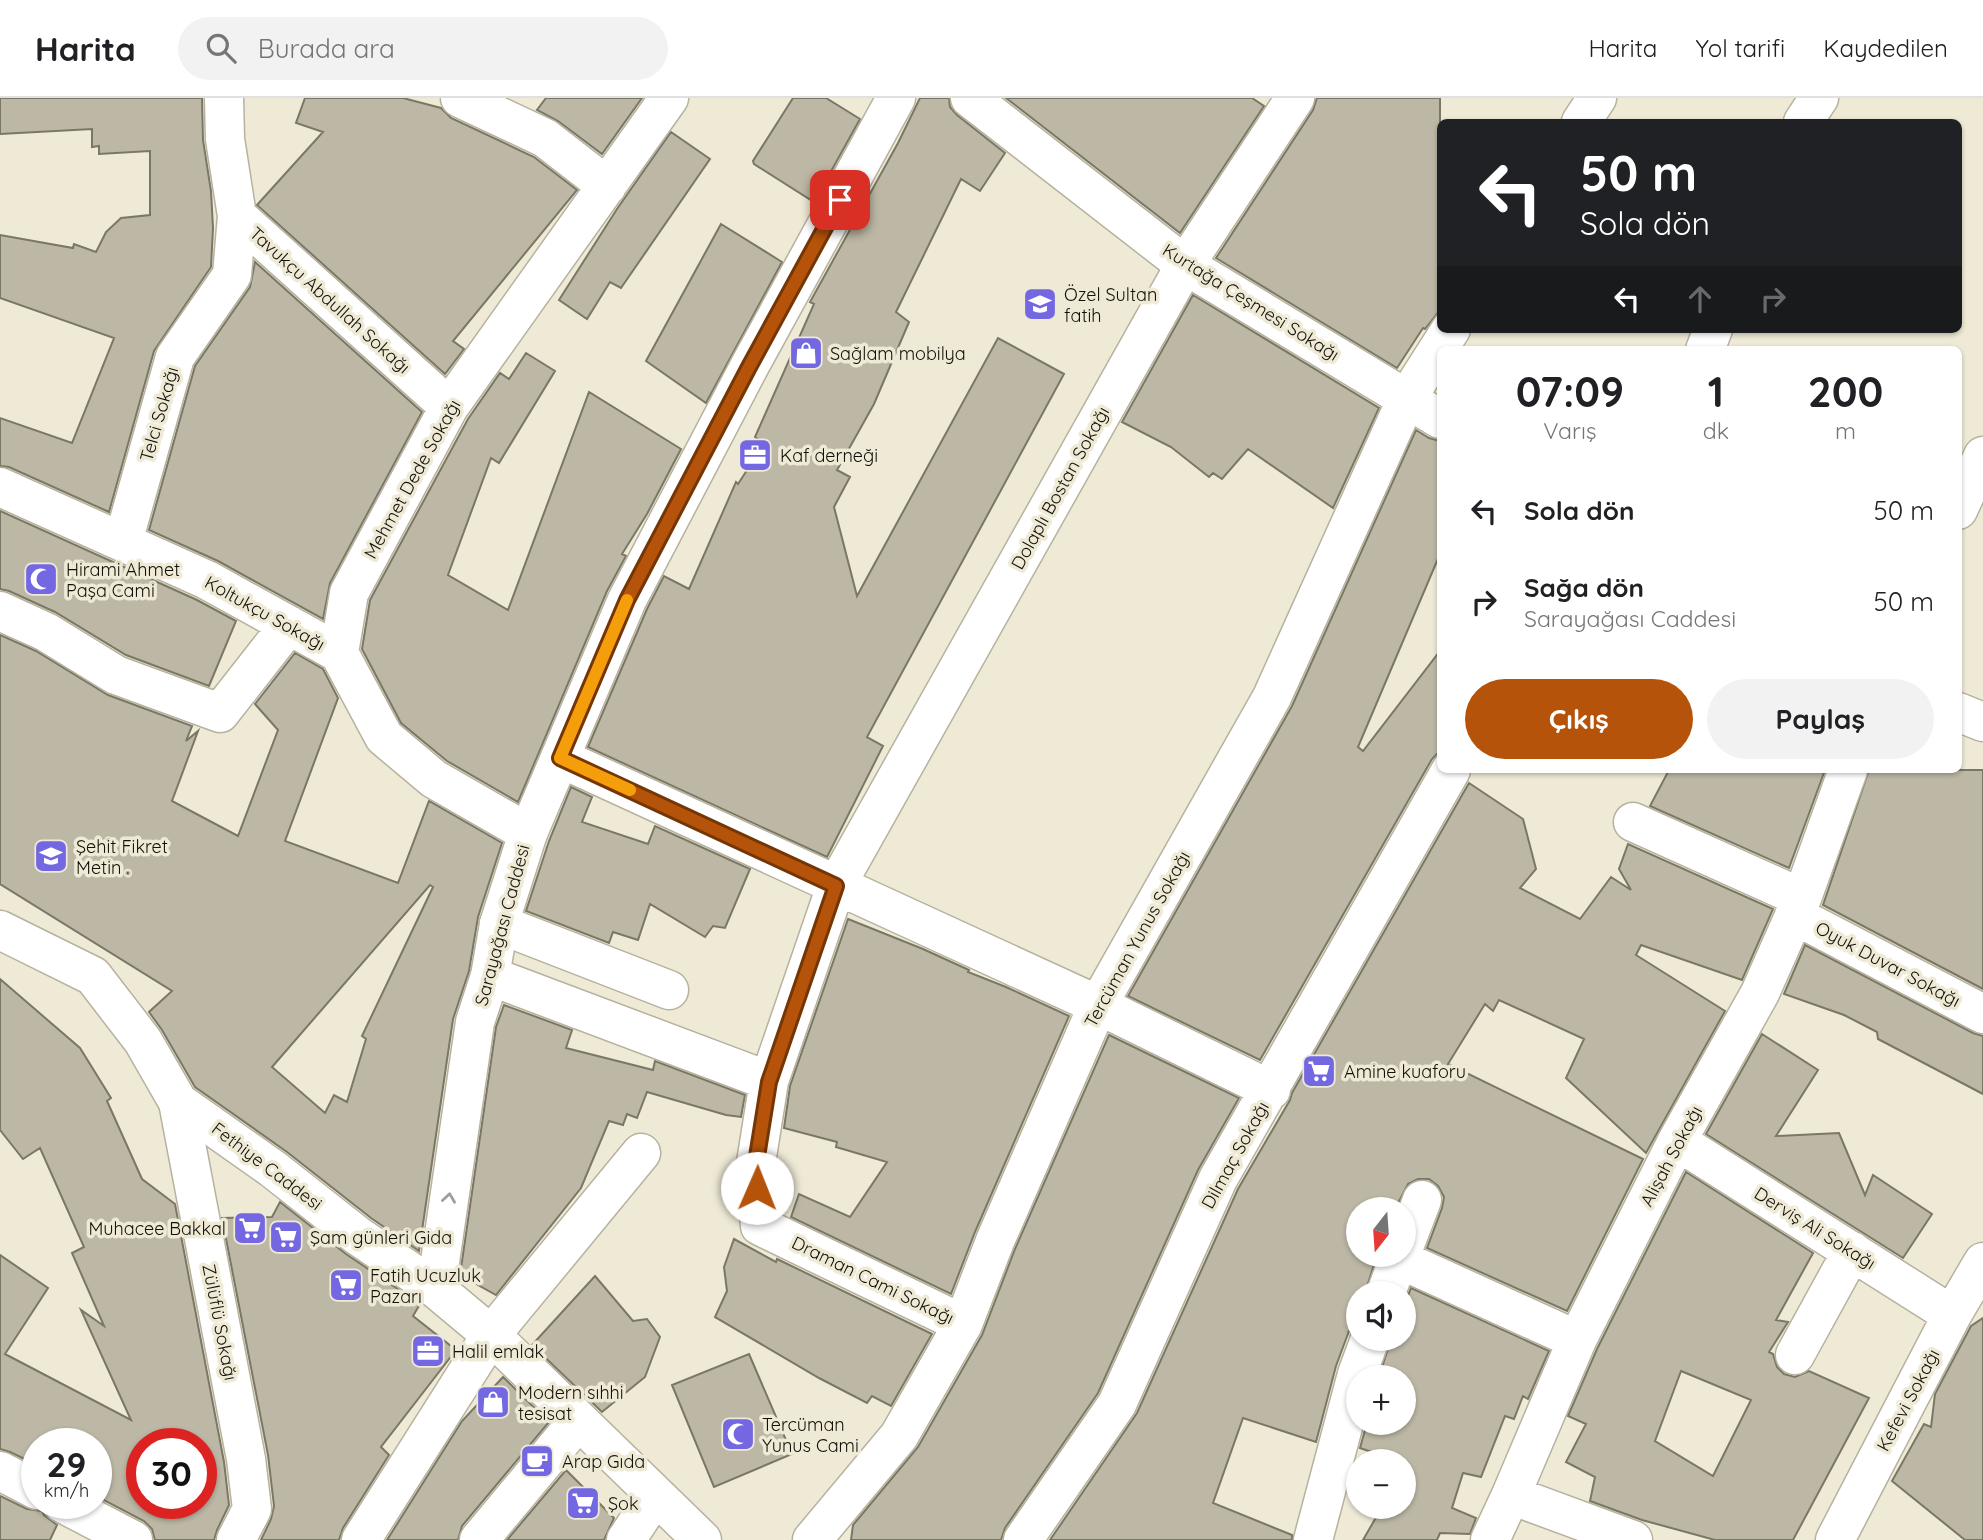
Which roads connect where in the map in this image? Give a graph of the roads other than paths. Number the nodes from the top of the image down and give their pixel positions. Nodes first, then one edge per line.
1 (224, 98) edge
2 (460, 98) edge
3 (669, 98) edge
4 (971, 98) edge
5 (1295, 98) edge
6 (1597, 98) edge
7 (1819, 98) edge
8 (890, 100) edge
9 (1583, 119) edge
10 (1805, 119) edge
11 (607, 186) junction
12 (237, 216) junction
13 (1185, 265) junction
14 (1437, 351) edge
15 (1407, 398) junction
16 (449, 407) junction
17 (1437, 417) edge
18 (1983, 456) edge
19 (0, 487) edge
20 (1962, 501) edge
21 (123, 542) junction
22 (0, 611) edge
23 (289, 625) junction
24 (339, 653) junction
25 (1962, 714) edge
26 (1983, 722) edge
27 (560, 758) junction
28 (1449, 773) edge
29 (1847, 773) edge
30 (1633, 821) dead end
31 (528, 833) junction
32 (836, 886) junction
33 (1798, 906) junction
34 (499, 924) junction
35 (0, 930) edge
36 (490, 976) junction
37 (669, 990) dead end
38 (1098, 1005) junction
39 (1983, 1014) edge
40 (769, 1082) junction
41 (1271, 1090) junction
42 (178, 1101) junction
43 (1677, 1141) junction
44 (641, 1153) dead end
45 (1422, 1200) dead end
46 (1416, 1215) edge
47 (1852, 1251) junction
48 (1983, 1262) edge
49 (1406, 1267) edge
50 (436, 1289) junction
51 (1952, 1315) junction
52 (963, 1324) junction
53 (491, 1335) junction
54 (1577, 1340) junction
55 (1366, 1351) edge
56 (1795, 1355) dead end
57 (578, 1421) junction
58 (0, 1471) edge
59 (21, 1482) edge
60 (1511, 1494) junction
61 (655, 1496) junction
62 (93, 1519) edge
63 (133, 1540) edge
64 (236, 1540) edge
65 (361, 1540) edge
66 (479, 1540) edge
67 (626, 1540) edge
68 (702, 1540) edge
69 (812, 1540) edge
70 (1023, 1540) edge
71 (1313, 1540) edge
72 (1490, 1540) edge
73 (1633, 1540) edge
74 (1835, 1540) edge

1 - 12 street, Tavukçu Abdullah Sokağı
2 - 11 street
3 - 11 street, Mehmet Dede Sokağı
4 - 13 street, Kurtağa Çeşmesi Sokağı
5 - 13 street, Dolaplı Bostan Sokağı
6 - 9 street
7 - 10 street
8 - 27 street, Sarayağası Caddesi
11 - 16 street, Mehmet Dede Sokağı
12 - 16 street, Tavukçu Abdullah Sokağı
12 - 21 street, Telci Sokağı
13 - 15 street, Kurtağa Çeşmesi Sokağı
13 - 32 street, Dolaplı Bostan Sokağı
14 - 15 street, Tercüman Yunus Sokağı
15 - 17 street, Kurtağa Çeşmesi Sokağı
15 - 38 street, Tercüman Yunus Sokağı
16 - 24 street, Mehmet Dede Sokağı
18 - 20 street
19 - 21 street, Koltukçu Sokağı
21 - 23 street, Koltukçu Sokağı
22 - 23 street
23 - 24 street, Koltukçu Sokağı
24 - 31 street
25 - 26 street
27 - 31 street, Sarayağası Caddesi
27 - 32 street
28 - 41 street, Dilmaç Sokağı
29 - 33 street, Alişah Sokağı
30 - 33 street, Oyuk Duvar Sokağı
31 - 34 street, Sarayağası Caddesi
32 - 38 street
32 - 40 street, Draman Cami Sokağı
33 - 39 street, Oyuk Duvar Sokağı
33 - 43 street, Alişah Sokağı
34 - 36 street, Sarayağası Caddesi
34 - 37 street
35 - 42 street, Fethiye Caddesi
36 - 40 street
50 -> 36 street, Sarayağası Caddesi
38 - 41 street
38 - 52 street, Tercüman Yunus Sokağı
40 - 52 street, Draman Cami Sokağı
41 - 70 street, Dilmaç Sokağı
42 - 50 street, Fethiye Caddesi
42 - 64 street, Zülüflü Sokağı
43 - 47 street, Derviş Ali Sokağı
43 - 54 street, Alişah Sokağı
44 - 53 street
45 - 46 street
47 - 51 street, Derviş Ali Sokağı
47 - 56 street
48 - 51 street, Kefevi Sokağı
49 - 54 street
50 - 53 street, Fethiye Caddesi
51 - 74 street, Kefevi Sokağı
52 - 69 street, Tercüman Yunus Sokağı
53 - 57 street, Fethiye Caddesi
53 - 65 street
54 - 60 street, Alişah Sokağı
55 - 71 street
57 - 61 street, Fethiye Caddesi
57 - 66 street
58 - 59 street
60 - 72 street, Alişah Sokağı
60 - 73 street
61 - 67 street
61 - 68 street, Fethiye Caddesi
62 - 63 street

